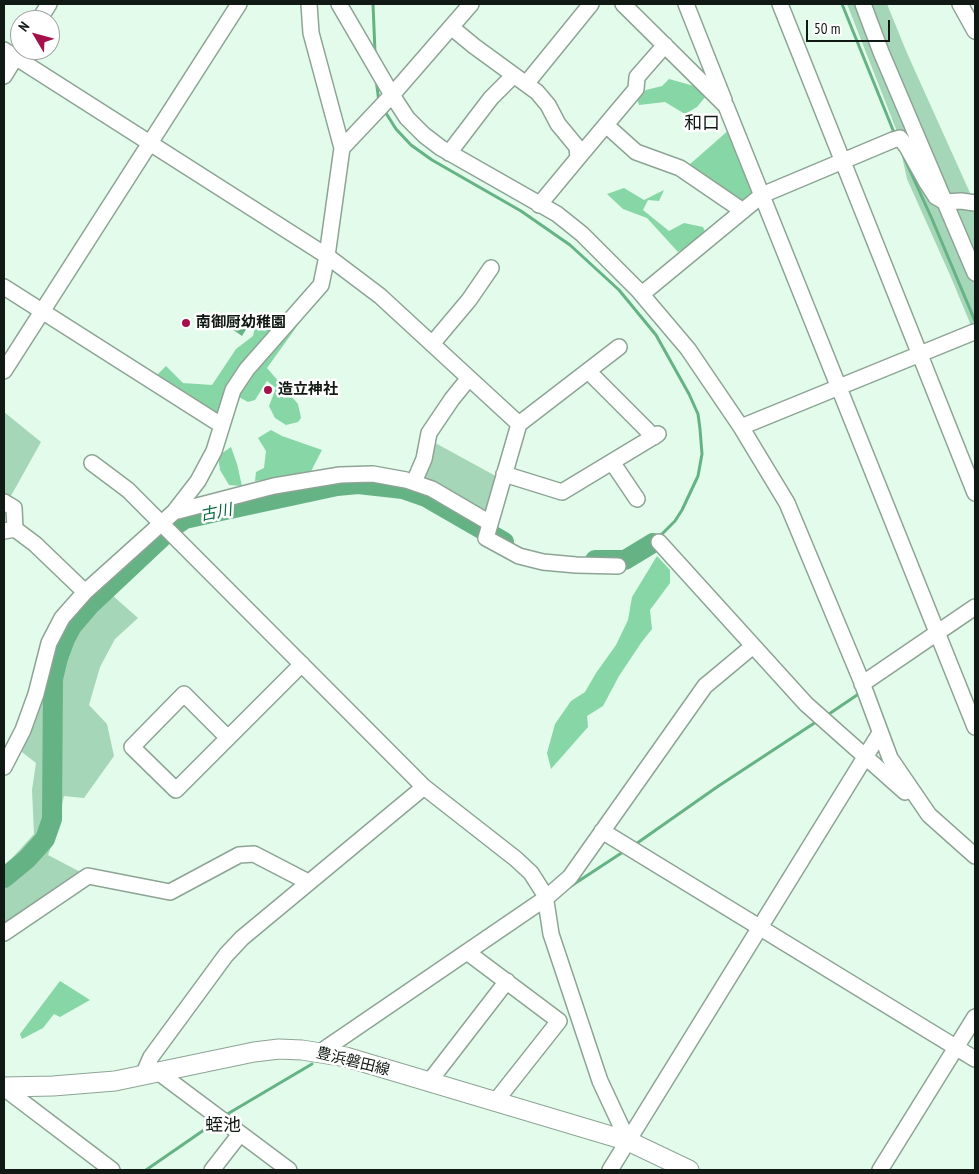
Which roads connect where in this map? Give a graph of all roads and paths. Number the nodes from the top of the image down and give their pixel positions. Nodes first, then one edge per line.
1 (239, 4) edge
2 (339, 4) edge
3 (472, 4) edge
4 (591, 4) edge
5 (623, 4) edge
6 (686, 4) edge
7 (780, 4) edge
8 (863, 4) edge
9 (960, 4) edge
10 (305, 6) edge
11 (452, 26) junction
12 (975, 31) edge
13 (665, 45) junction
14 (10, 60) edge
15 (25, 60) edge
16 (4, 76) edge
17 (520, 80) junction
18 (392, 95) junction
19 (726, 106) junction
20 (606, 125) junction
21 (150, 143) junction
22 (342, 148) junction
23 (449, 153) junction
24 (578, 158) junction
25 (842, 161) junction
26 (762, 195) junction
27 (945, 202) junction
28 (975, 203) edge
29 (539, 204) junction
30 (743, 211) junction
31 (327, 256) junction
32 (492, 268) dead end
33 (975, 273) edge
34 (4, 288) edge
35 (642, 294) junction
36 (42, 312) junction
37 (974, 332) edge
38 (432, 344) junction
39 (619, 347) dead end
40 (920, 355) junction
41 (4, 371) edge
42 (588, 371) junction
43 (469, 378) junction
44 (839, 387) junction
45 (519, 424) junction
46 (221, 425) junction
47 (741, 427) junction
48 (612, 462) junction
49 (92, 463) dead end
50 (504, 474) junction
51 (414, 482) junction
52 (975, 493) edge
53 (637, 499) dead end
54 (4, 502) edge
55 (174, 512) junction
56 (490, 523) junction
57 (162, 524) junction
58 (9, 530) edge
59 (659, 542) dead end
60 (618, 566) dead end
61 (85, 592) junction
62 (975, 607) edge
63 (940, 638) junction
64 (753, 646) junction
65 (302, 664) junction
66 (864, 688) junction
67 (975, 727) edge
68 (880, 733) junction
69 (228, 738) junction
70 (866, 756) junction
71 (4, 767) edge
72 (424, 787) junction
73 (929, 814) junction
74 (602, 831) junction
75 (975, 856) edge
76 (308, 882) junction
77 (546, 898) junction
78 (760, 927) junction
79 (4, 932) edge
80 (468, 952) junction
81 (506, 981) junction
82 (975, 1017) edge
83 (956, 1047) junction
84 (319, 1053) junction
85 (975, 1059) edge
86 (150, 1074) junction
87 (429, 1082) junction
88 (4, 1087) edge
89 (495, 1102) junction
90 (240, 1134) junction
91 (628, 1141) junction
92 (613, 1169) edge
93 (112, 1170) edge
94 (212, 1170) edge
95 (289, 1170) edge
96 (689, 1170) edge
97 (880, 1170) edge

1 - 21 street
2 - 18 street
3 - 11 street
4 - 17 street
5 - 13 street
6 - 19 street
7 - 25 street
8 - 27 street
9 - 12 street
10 - 22 street
11 - 17 street
11 - 18 street
13 - 19 street
13 - 20 street
14 - 16 street
15 - 21 street
17 - 23 street
17 - 24 street
18 - 22 street
18 - 23 street
19 - 26 street
20 - 24 street
20 - 30 street
21 - 31 street
21 - 36 street
22 - 31 street
23 - 29 street
24 - 29 street
25 - 26 street
25 - 27 street
25 - 40 street
26 - 30 street
26 - 44 street
27 - 28 street
27 - 33 street
29 - 35 street
30 - 35 street
31 - 38 street
31 - 46 street
32 - 38 street
34 - 36 street
35 - 47 street
36 - 41 street
36 - 46 street
37 - 40 street
38 - 43 street
39 - 42 street
40 - 44 street
40 - 52 street
42 - 45 street
42 - 48 street
43 - 45 street
43 - 51 street
44 - 47 street
44 - 63 street
45 - 50 street
46 - 55 street
47 - 66 street
48 - 50 street
48 - 53 street
49 - 57 street
50 - 56 street
51 - 55 street
51 - 56 street
54 - 58 street
55 - 57 street
56 - 60 street
57 - 61 street
57 - 65 street
58 - 61 street
59 - 64 street
61 - 71 street
62 - 63 street
63 - 66 street
63 - 67 street
64 - 70 street
64 - 74 street
65 - 69 street
65 - 72 street
66 - 68 street
68 - 70 street
68 - 73 street
69 - 69 street
70 - 73 street
70 - 78 street
72 - 76 street
72 - 77 street
73 - 75 street
74 - 77 street
74 - 78 street
76 - 79 street
76 - 86 street
77 - 80 street
77 - 91 street
78 - 83 street
78 - 91 street
80 - 81 street
80 - 84 street
81 - 87 street
81 - 89 street
82 - 83 street
83 - 85 street
83 - 97 street
84 - 86 main road, 豊浜磐田線
84 - 87 main road, 豊浜磐田線
86 - 88 main road, 豊浜磐田線
86 - 90 street
87 - 89 main road, 豊浜磐田線
88 - 93 street
89 - 91 main road, 豊浜磐田線
90 - 94 street
90 - 95 street
91 - 92 street
91 - 96 main road, 豊浜磐田線

